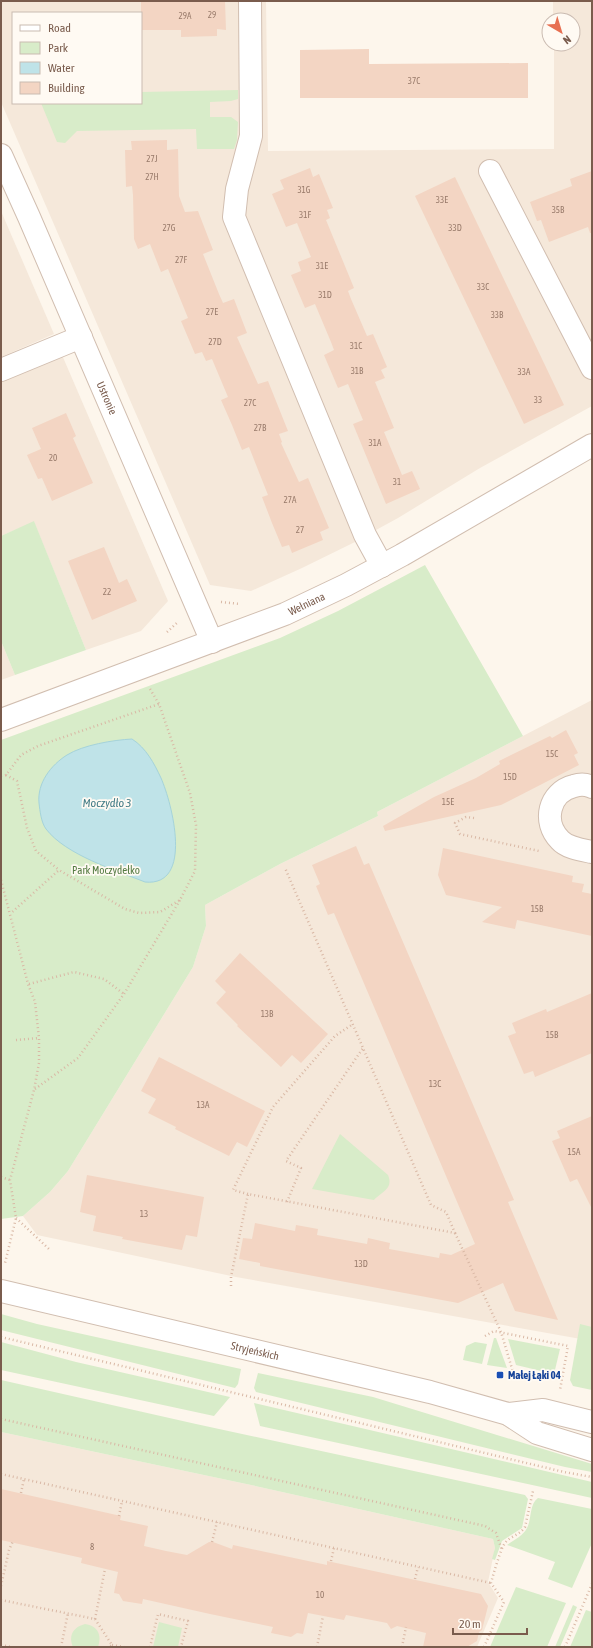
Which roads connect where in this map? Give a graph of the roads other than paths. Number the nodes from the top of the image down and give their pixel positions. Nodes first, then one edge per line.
1 (250, 1) edge
2 (1, 155) edge
3 (490, 171) dead end
4 (81, 337) junction
5 (592, 368) edge
6 (1, 370) edge
7 (592, 445) edge
8 (382, 566) junction
9 (212, 642) junction
10 (1, 720) edge
11 (592, 787) edge
12 (592, 852) edge
13 (1, 1291) edge
14 (508, 1414) junction
15 (592, 1422) edge
16 (592, 1450) edge

1 - 8 street
2 - 4 street, Ustronie
3 - 5 street
4 - 6 street
4 - 9 street, Ustronie
7 - 8 street, Wełniana
8 - 9 street, Wełniana
9 - 10 street, Wełniana
11 - 12 street
13 - 14 street, Stryjeńskich
14 - 15 street, Stryjeńskich
14 - 16 street, Stryjeńskich

